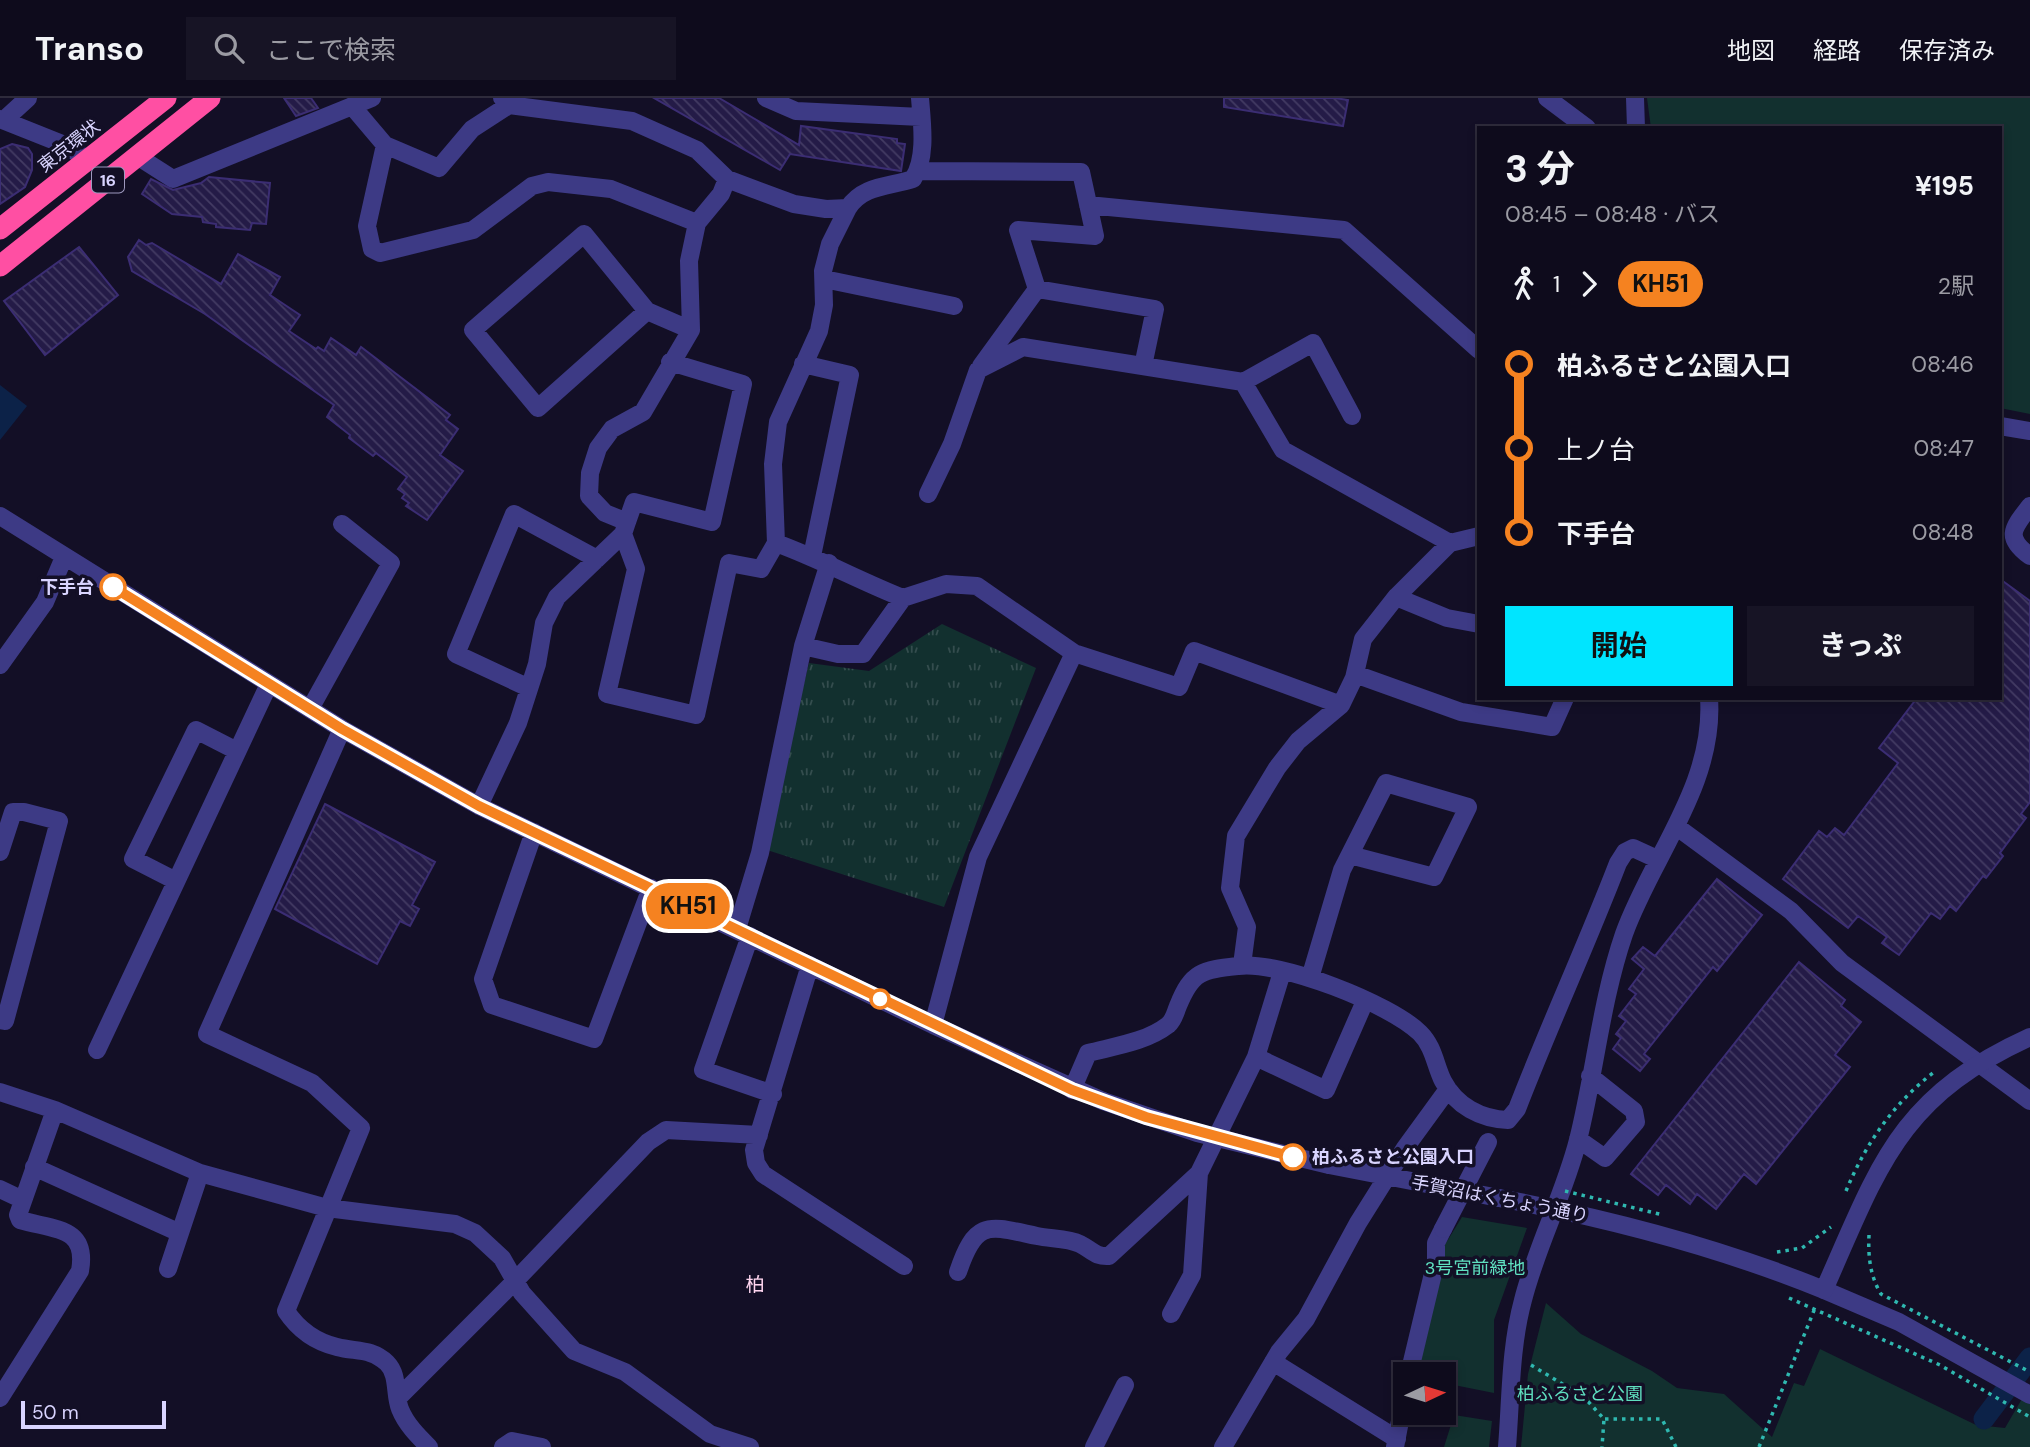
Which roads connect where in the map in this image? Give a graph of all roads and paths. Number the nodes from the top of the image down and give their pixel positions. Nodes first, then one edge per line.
1 (28, 98) edge
2 (166, 98) edge
3 (210, 98) edge
4 (372, 98) edge
5 (766, 98) edge
6 (919, 98) edge
7 (1547, 98) edge
8 (1634, 98) edge
9 (506, 101) edge
10 (352, 106) junction
11 (921, 117) junction
12 (2, 119) edge
13 (1584, 126) edge
14 (1636, 126) edge
15 (385, 145) junction
16 (138, 156) junction
17 (88, 160) junction
18 (919, 171) junction
19 (727, 179) junction
20 (1088, 205) junction
21 (848, 208) junction
22 (697, 223) junction
23 (0, 229) edge
24 (0, 266) edge
25 (824, 279) junction
26 (1037, 289) junction
27 (954, 306) dead end
28 (647, 311) junction
29 (691, 330) junction
30 (1477, 348) edge
31 (670, 362) junction
32 (803, 364) junction
33 (1143, 366) junction
34 (978, 370) junction
35 (1243, 382) junction
36 (1352, 416) dead end
37 (2002, 426) edge
38 (2030, 430) edge
39 (928, 494) dead end
40 (2030, 506) edge
41 (0, 516) edge
42 (342, 524) dead end
43 (625, 528) junction
44 (1477, 536) edge
45 (776, 543) junction
46 (1450, 543) junction
47 (812, 556) junction
48 (2030, 556) edge
49 (64, 557) junction
50 (597, 559) junction
51 (829, 563) junction
52 (1396, 597) junction
53 (903, 598) junction
54 (1477, 624) edge
55 (803, 646) junction
56 (1074, 653) junction
57 (0, 665) edge
58 (1355, 674) junction
59 (269, 684) junction
60 (529, 688) junction
61 (1564, 700) edge
62 (1709, 700) edge
63 (1341, 705) junction
64 (310, 709) junction
65 (342, 729) junction
66 (237, 751) junction
67 (479, 806) junction
68 (1676, 827) junction
69 (534, 832) junction
70 (0, 852) edge
71 (1350, 855) junction
72 (1657, 859) junction
73 (176, 881) junction
74 (652, 888) junction
75 (744, 933) junction
76 (810, 965) junction
77 (1242, 965) junction
78 (1282, 972) junction
79 (1310, 978) junction
80 (1365, 1001) junction
81 (0, 1020) edge
82 (933, 1025) junction
83 (2030, 1037) edge
84 (97, 1049) dead end
85 (1256, 1057) junction
86 (1940, 1067) dead end
87 (1590, 1076) junction
88 (1448, 1089) junction
89 (1072, 1090) junction
90 (0, 1092) edge
91 (773, 1094) junction
92 (2030, 1101) edge
93 (55, 1110) junction
94 (1508, 1120) junction
95 (759, 1135) junction
96 (1578, 1139) junction
97 (34, 1167) junction
98 (200, 1173) junction
99 (1199, 1173) junction
100 (1388, 1177) junction
101 (0, 1189) edge
102 (1559, 1190) dead end
103 (23, 1200) junction
104 (1842, 1200) dead end
105 (327, 1208) junction
106 (1672, 1217) dead end
107 (1834, 1220) dead end
108 (1873, 1226) dead end
109 (180, 1233) junction
110 (1772, 1251) dead end
111 (904, 1266) dead end
112 (168, 1269) dead end
113 (958, 1272) dead end
114 (515, 1281) junction
115 (1824, 1290) junction
116 (1781, 1295) dead end
117 (1815, 1308) junction
118 (1171, 1314) dead end
119 (1514, 1354) junction
120 (1273, 1362) junction
121 (1412, 1362) edge
122 (2030, 1371) edge
123 (1125, 1385) dead end
124 (2030, 1395) edge
125 (0, 1398) edge
126 (398, 1398) junction
127 (2030, 1417) edge
128 (1604, 1419) junction
129 (1399, 1425) edge
130 (1396, 1443) edge
131 (429, 1447) edge
132 (503, 1447) edge
133 (542, 1447) edge
134 (750, 1447) edge
135 (1094, 1447) edge
136 (1223, 1447) edge
137 (1507, 1447) edge
138 (1602, 1447) edge
139 (1675, 1447) edge
140 (1759, 1447) edge

1 - 12 street
2 - 17 highway, 東京環状 / 16
3 - 16 highway, 16
4 - 10 street
5 - 11 street
6 - 11 street
7 - 13 street
8 - 14 street
9 - 15 street
9 - 19 street
10 - 15 street
10 - 16 street
11 - 18 street
12 - 17 street
15 - 22 street
16 - 24 highway, 16
17 - 23 highway, 東京環状 / 16
18 - 20 street
18 - 21 street
19 - 21 street
19 - 22 street
20 - 26 street
20 - 30 street
21 - 25 street
22 - 29 street
25 - 27 street
25 - 32 street
26 - 33 street
26 - 34 street
28 - 28 street
28 - 29 street
29 - 31 street
31 - 43 street
31 - 43 street
32 - 45 street
32 - 47 street
33 - 34 street
33 - 35 street
34 - 39 street
35 - 36 street
35 - 46 street
37 - 38 street
40 - 48 street
41 - 49 street, 手賀沼はくちょう通り
42 - 64 street
43 - 45 street
43 - 50 street
44 - 46 street
45 - 47 street
46 - 52 street
47 - 51 street
49 - 57 street
49 - 59 street, 手賀沼はくちょう通り
50 - 60 street
50 - 60 street
51 - 53 street
51 - 55 street
52 - 54 street
52 - 58 street
53 - 55 street
53 - 56 street
55 - 75 street
56 - 63 street
56 - 82 street
58 - 61 street
58 - 63 street
59 - 64 street, 手賀沼はくちょう通り
59 - 66 street
60 - 67 street
62 - 68 street
63 - 77 street
64 - 65 street, 手賀沼はくちょう通り
65 - 67 street, 手賀沼はくちょう通り
65 - 105 street
66 - 73 street
66 - 73 street
67 - 69 street, 手賀沼はくちょう通り
68 - 72 street
68 - 92 street
69 - 74 street, 手賀沼はくちょう通り
69 - 74 street
70 - 81 street
71 - 71 street
71 - 79 street
72 - 87 street
72 - 94 street
73 - 84 street
74 - 75 street, 手賀沼はくちょう通り
75 - 76 street, 手賀沼はくちょう通り
75 - 91 street
76 - 82 street, 手賀沼はくちょう通り
76 - 91 street
77 - 78 street
77 - 89 street
78 - 79 street
78 - 85 street
79 - 80 street
80 - 85 street
80 - 88 street
82 - 89 street, 手賀沼はくちょう通り
83 - 115 street, bridge
85 - 99 street
86 - 104 path, bridge
87 - 96 street
87 - 96 street
88 - 94 street
88 - 100 street
89 - 100 street, 手賀沼はくちょう通り, bridge
90 - 93 street
91 - 95 street
93 - 97 street
93 - 98 street
94 - 121 street, bridge
95 - 111 street
95 - 114 street
96 - 119 street
97 - 103 street
97 - 109 street
98 - 105 street
98 - 109 street
99 - 113 street
99 - 118 street
100 - 115 street, 手賀沼はくちょう通り, bridge
100 - 120 street
101 - 103 street
102 - 106 path, bridge
103 - 125 street
105 - 114 street
105 - 126 street
107 - 110 path, bridge
108 - 122 path, bridge
109 - 112 street
114 - 126 street
114 - 134 street
115 - 124 street, 手賀沼はくちょう通り
116 - 117 path, bridge
117 - 127 path, bridge
117 - 140 path
119 - 128 path
119 - 137 street
120 - 130 street
120 - 136 street
123 - 135 street
126 - 131 street
128 - 138 path
128 - 139 path
129 - 130 street
132 - 133 street

